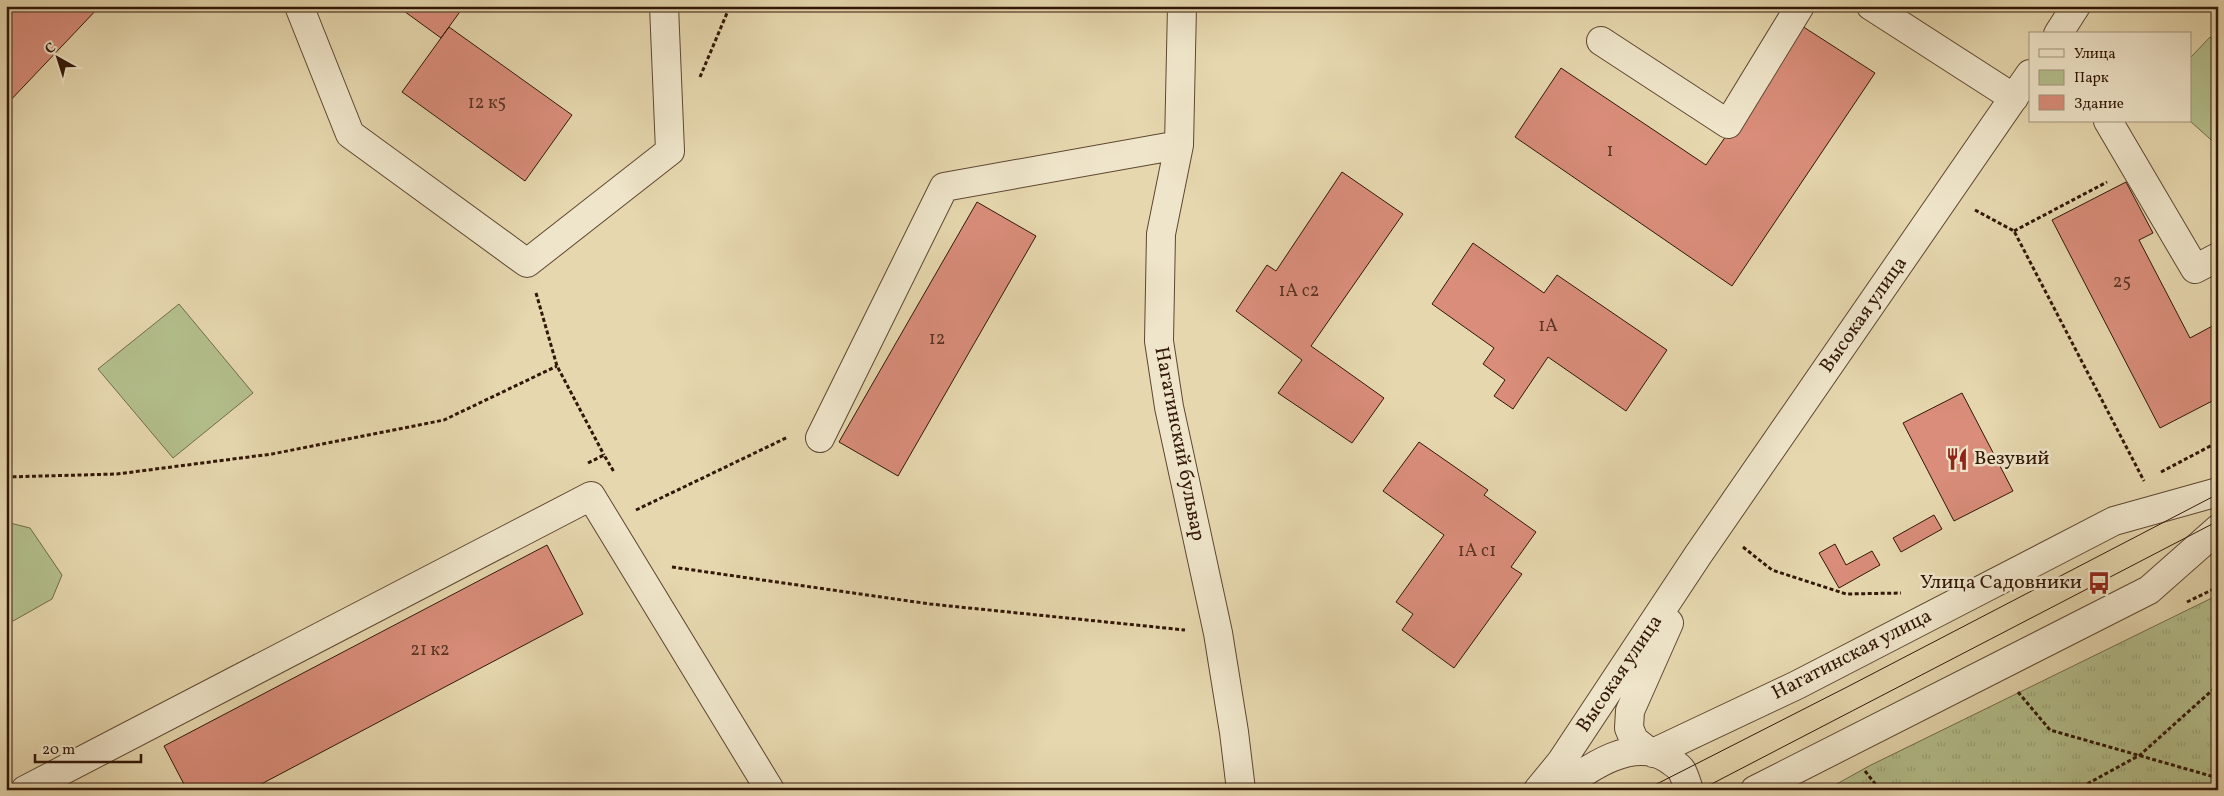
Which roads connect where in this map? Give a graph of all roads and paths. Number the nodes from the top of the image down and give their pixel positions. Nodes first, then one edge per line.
1 (299, 6) edge
2 (664, 6) edge
3 (1182, 6) edge
4 (1800, 6) edge
5 (1872, 6) edge
6 (2076, 6) edge
7 (2059, 32) edge
8 (1601, 41) dead end
9 (2029, 76) edge
10 (2014, 98) junction
11 (2109, 122) edge
12 (1179, 144) junction
13 (2136, 167) junction
14 (1975, 210) dead end
15 (2014, 230) junction
16 (2218, 257) edge
17 (527, 263) junction
18 (557, 366) junction
19 (826, 427) joint
20 (604, 455) junction
21 (587, 464) dead end
22 (6, 477) edge
23 (618, 478) dead end
24 (2144, 481) dead end
25 (2218, 492) edge
26 (631, 502) dead end
27 (635, 510) junction
28 (639, 518) dead end
29 (2218, 529) edge
30 (1743, 547) dead end
31 (1698, 556) junction
32 (666, 566) dead end
33 (1903, 593) dead end
34 (1218, 633) junction
35 (2218, 684) edge
36 (2015, 687) dead end
37 (1651, 752) junction
38 (2140, 755) junction
39 (1860, 767) dead end
40 (2218, 778) edge
41 (25, 790) edge
42 (770, 790) edge
43 (1241, 790) edge
44 (1538, 790) edge
45 (1558, 790) edge
46 (1689, 790) edge
47 (1755, 790) edge
48 (1880, 790) edge
49 (2076, 790) edge

1 - 17 street
2 - 17 street
3 - 12 street, Нагатинский бульвар
4 - 8 street
5 - 10 street
6 - 7 street
9 - 10 street, Высокая улица
10 - 31 street, Высокая улица
11 - 13 street
12 - 19 street
12 - 34 street, Нагатинский бульвар
13 - 15 path
13 - 16 street
14 - 15 path
15 - 24 path
17 - 18 path
18 - 20 path
18 - 22 path
19 - 27 path
20 - 21 path
20 - 23 path
25 - 37 street, Нагатинская улица
26 - 27 path
27 - 28 path
29 - 47 street
30 - 33 path
31 - 37 street, Высокая улица
31 - 44 street, Высокая улица
32 - 34 path
34 - 43 street, Нагатинский бульвар
35 - 38 path
36 - 38 path
37 - 45 street, Нагатинская улица
37 - 46 street
38 - 40 path
38 - 49 path
39 - 48 path
41 - 42 street

